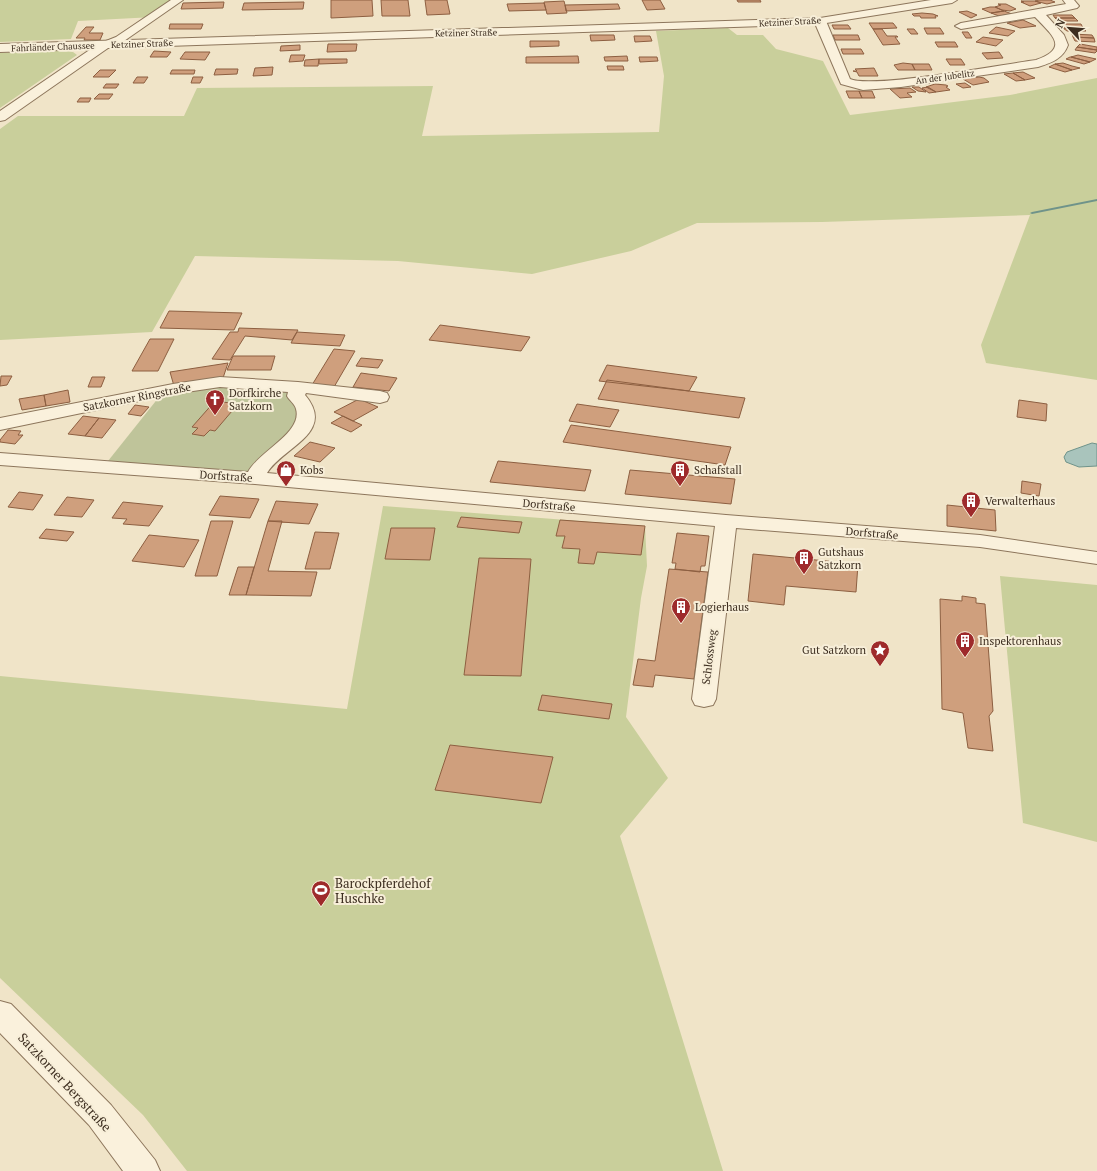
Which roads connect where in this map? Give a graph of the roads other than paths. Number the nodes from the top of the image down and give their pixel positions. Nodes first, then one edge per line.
1 (178, 0) edge
2 (952, 0) edge
3 (1068, 0) edge
4 (1038, 13) junction
5 (820, 21) junction
6 (961, 26) dead end
7 (105, 45) junction
8 (0, 48) edge
9 (0, 117) edge
10 (298, 387) junction
11 (380, 397) dead end
12 (0, 424) edge
13 (0, 459) edge
14 (255, 478) junction
15 (726, 521) junction
16 (1097, 558) edge
17 (704, 699) dead end
18 (0, 1013) edge
19 (143, 1171) edge

1 - 7 street
2 - 5 street, Ketziner Straße
3 - 4 street
4 - 5 street, An der Jubelitz
4 - 6 street
5 - 7 street, Ketziner Straße
7 - 8 street, Fahrländer Chaussee
7 - 9 street, Ketziner Straße
10 - 11 street, Satzkorner Ringstraße
10 - 12 street, Satzkorner Ringstraße
10 - 14 street
13 - 14 street, Dorfstraße
14 - 15 street, Dorfstraße
15 - 16 street, Dorfstraße
15 - 17 street, Schlossweg
18 - 19 street, Satzkorner Bergstraße

